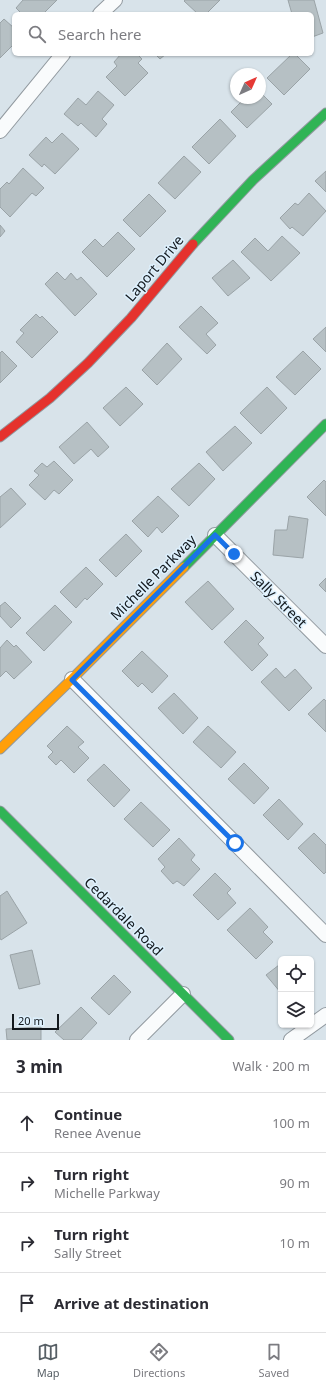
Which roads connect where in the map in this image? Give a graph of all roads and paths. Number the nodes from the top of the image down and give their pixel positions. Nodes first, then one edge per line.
1 (115, 0) edge
2 (102, 12) edge
3 (61, 56) edge
4 (326, 113) edge
5 (0, 131) edge
6 (326, 424) edge
7 (0, 437) edge
8 (215, 535) junction
9 (326, 646) edge
10 (72, 680) junction
11 (0, 749) edge
12 (0, 811) edge
13 (326, 935) edge
14 (183, 994) junction
15 (326, 1015) edge
16 (137, 1040) edge
17 (229, 1040) edge
18 (291, 1040) edge

1 - 2 street
3 - 5 street
4 - 7 street, Laport Drive
6 - 8 street, Michelle Parkway
8 - 9 street, Sally Street
8 - 10 street, Michelle Parkway
10 - 11 street, Michelle Parkway
10 - 13 street
12 - 14 street, Cedardale Road
14 - 16 street
14 - 17 street, Cedardale Road
15 - 18 street

